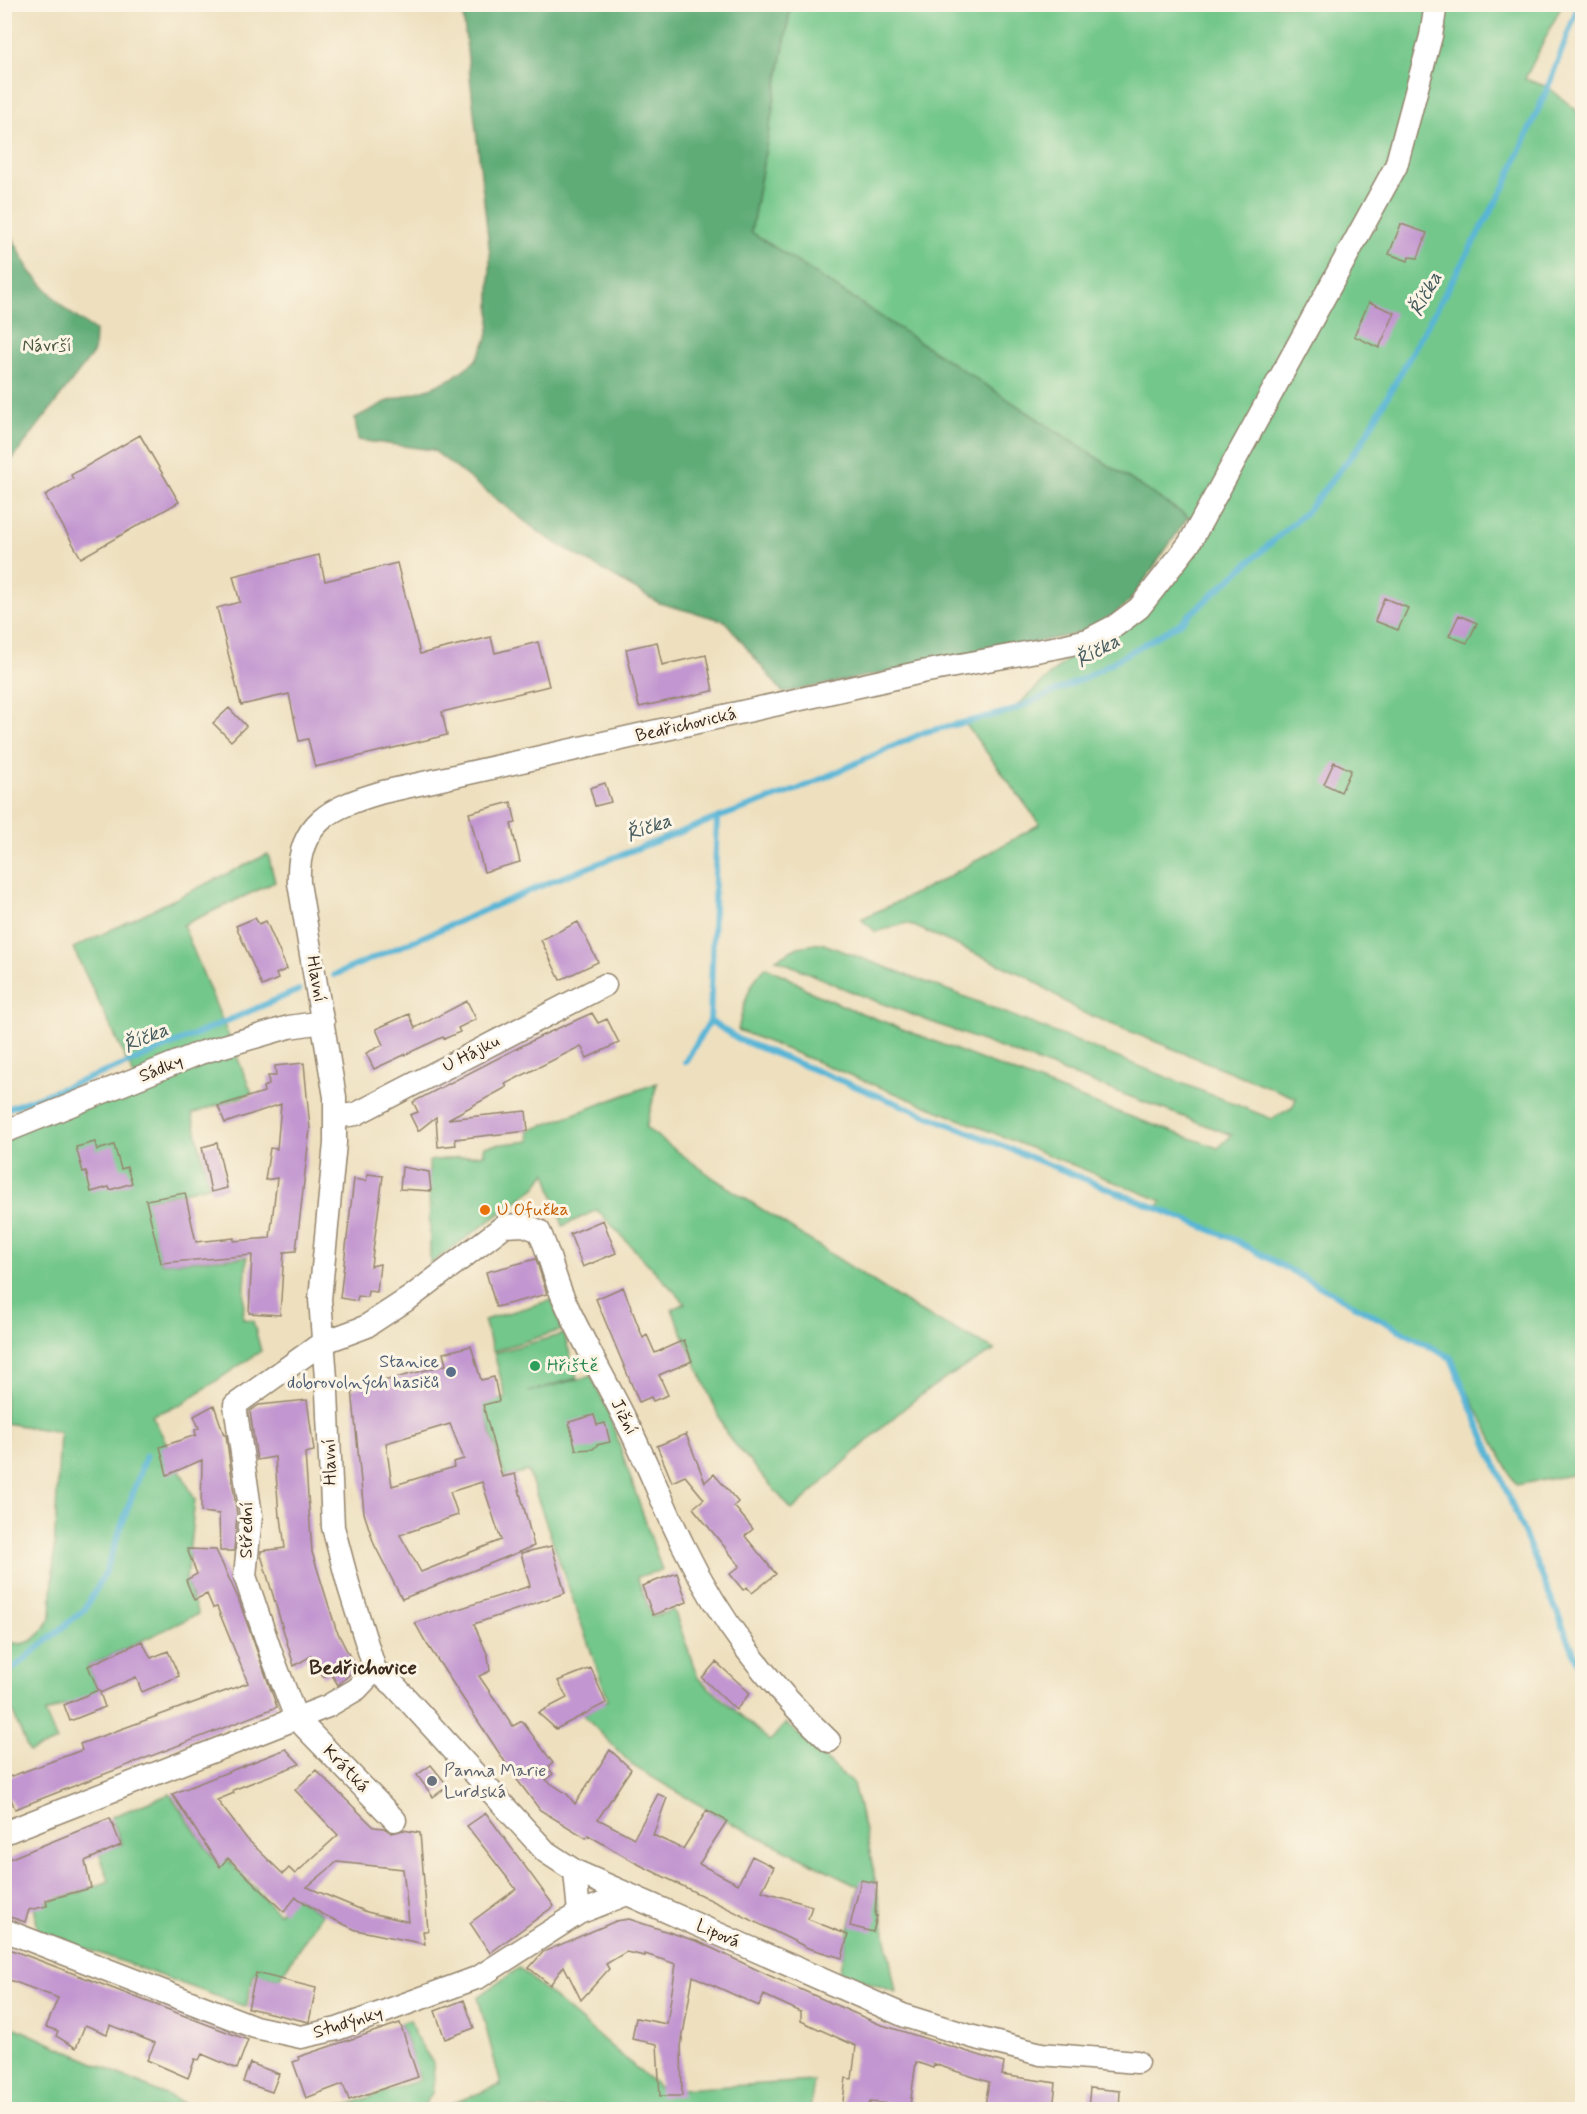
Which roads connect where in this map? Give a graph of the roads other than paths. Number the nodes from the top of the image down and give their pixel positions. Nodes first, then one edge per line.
1 (1436, 4) edge
2 (303, 845) joint
3 (604, 985) dead end
4 (323, 1022) junction
5 (336, 1117) junction
6 (4, 1132) edge
7 (322, 1343) junction
8 (375, 1670) junction
9 (297, 1718) junction
10 (829, 1741) dead end
11 (395, 1820) dead end
12 (4, 1833) edge
13 (575, 1871) junction
14 (627, 1894) junction
15 (579, 1913) junction
16 (4, 1930) edge
17 (1137, 2062) dead end

1 - 2 street, Bedřichovická
2 - 4 street, Hlavní
3 - 5 street, U Hájku
4 - 5 street, Hlavní
4 - 6 street, Sádky
5 - 7 street, Hlavní
7 - 8 street, Hlavní
7 - 9 street, Střední
7 - 10 street, Jižní
8 - 9 street
8 - 13 street, Lipová
9 - 11 street, Krátká
9 - 12 street
13 - 14 street, Lipová
13 - 15 street
14 - 15 street, Studýnky
14 - 17 street, Lipová
15 - 16 street, Studýnky

